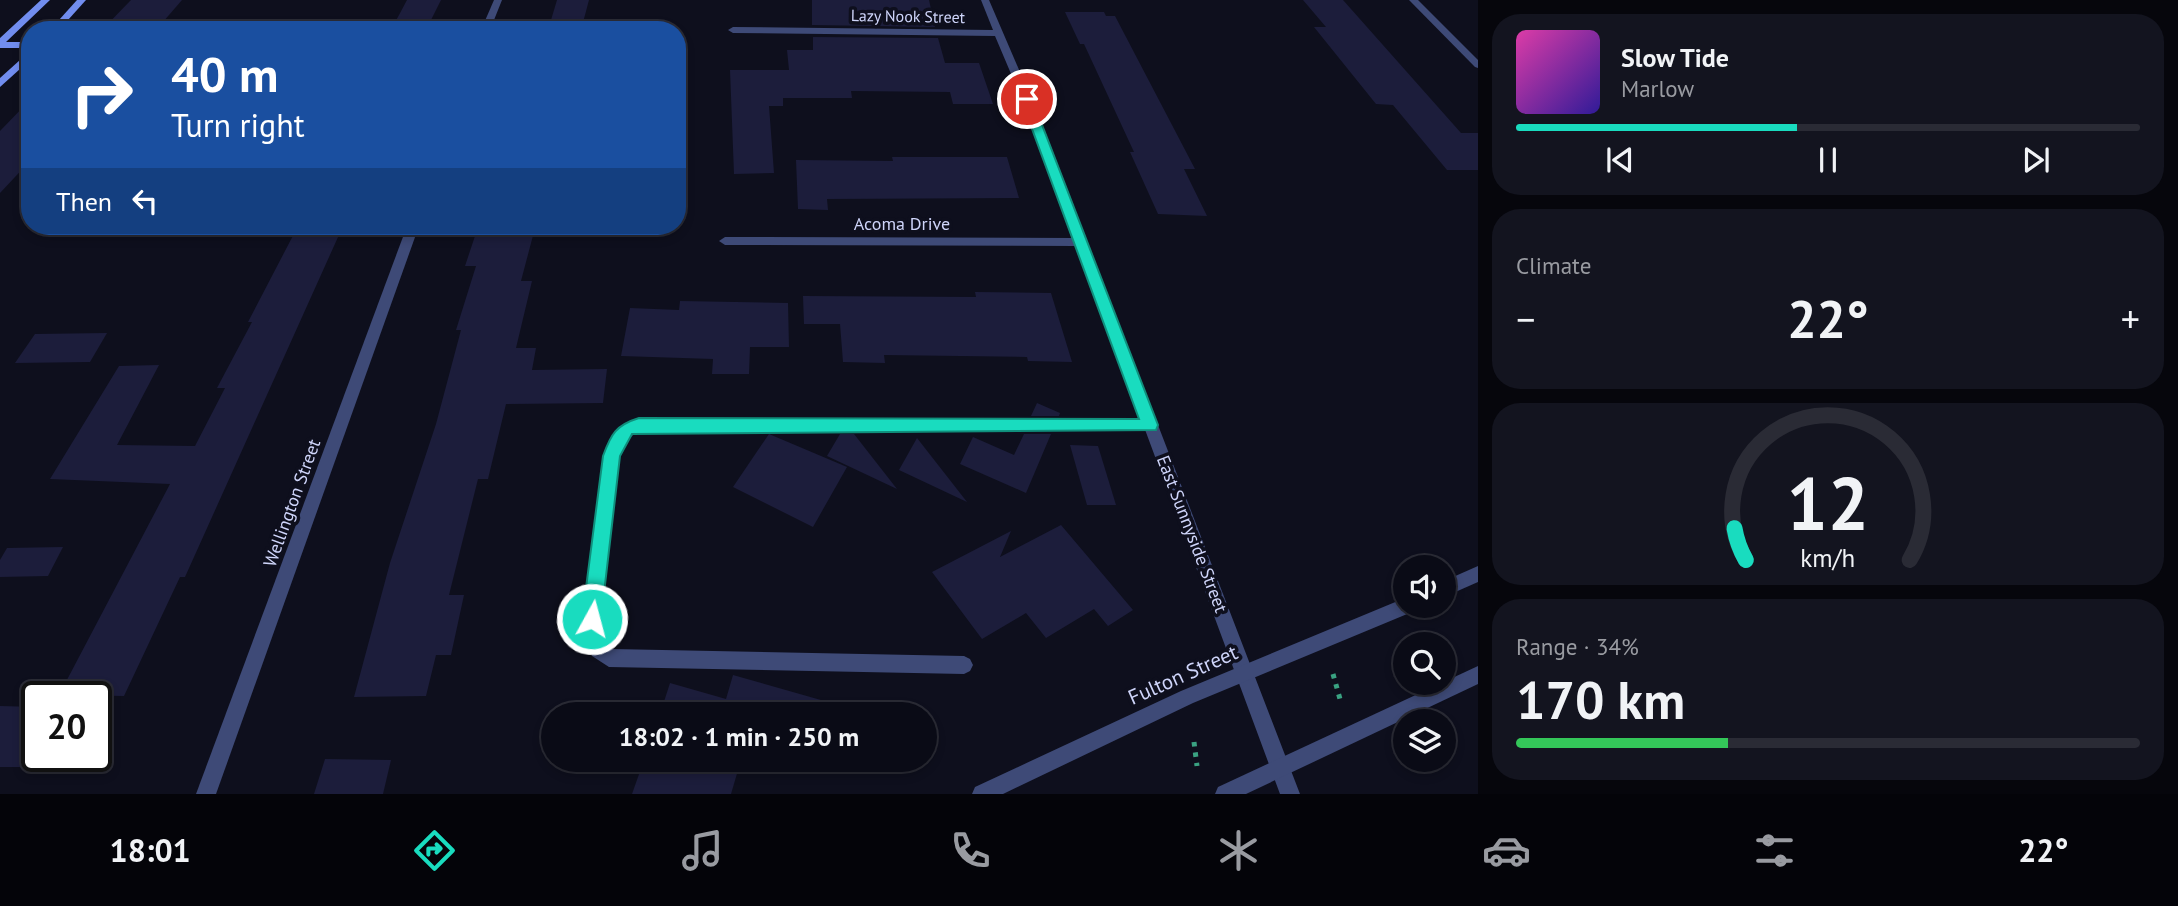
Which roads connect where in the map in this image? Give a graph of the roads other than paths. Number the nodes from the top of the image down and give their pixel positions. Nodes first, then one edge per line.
1 (46, 0) edge
2 (82, 0) edge
3 (498, 0) edge
4 (985, 0) edge
5 (1413, 0) edge
6 (24, 21) edge
7 (62, 21) edge
8 (489, 21) edge
9 (21, 24) edge
10 (733, 30) dead end
11 (999, 33) junction
12 (0, 44) edge
13 (21, 45) edge
14 (21, 63) edge
15 (1478, 65) edge
16 (0, 84) edge
17 (410, 235) edge
18 (725, 241) dead end
19 (1080, 242) junction
20 (1150, 425) junction
21 (1478, 574) edge
22 (1456, 584) edge
23 (1393, 611) edge
24 (964, 666) dead end
25 (1244, 672) junction
26 (1478, 675) edge
27 (1280, 767) junction
28 (206, 794) edge
29 (982, 794) edge
30 (1225, 794) edge
31 (1290, 794) edge

1 - 6 main road
2 - 7 main road
3 - 8 street
4 - 11 street, East Sunnyside Street
5 - 15 street
9 - 12 main road
10 - 11 street, Lazy Nook Street
11 - 19 street, East Sunnyside Street
12 - 13 main road
14 - 16 main road
17 - 28 street, Wellington Street
18 - 19 street, Acoma Drive
19 - 20 street, East Sunnyside Street
20 - 24 street
20 - 25 street, East Sunnyside Street
21 - 22 street
23 - 25 street, Fulton Street
25 - 27 street, East Sunnyside Street
25 - 29 street, Fulton Street
26 - 27 street
27 - 30 street
27 - 31 street, East Sunnyside Street

